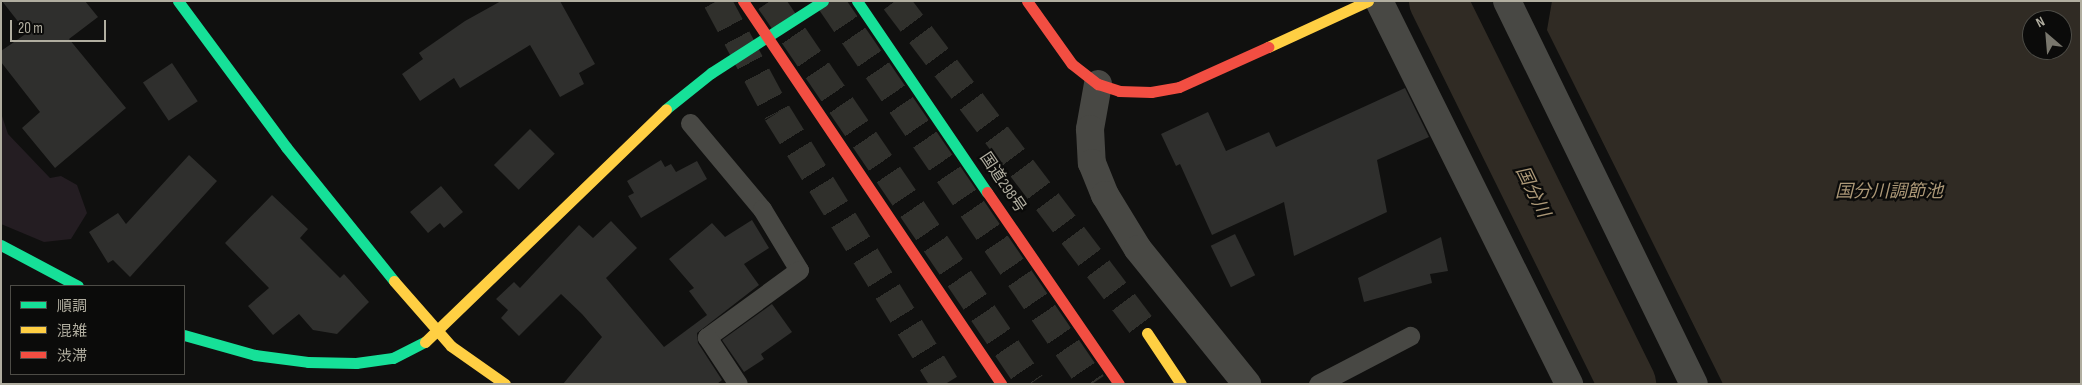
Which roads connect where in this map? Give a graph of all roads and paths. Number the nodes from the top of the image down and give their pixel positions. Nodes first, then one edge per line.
1 (178, 1) edge
2 (743, 1) edge
3 (823, 1) edge
4 (857, 1) edge
5 (1027, 1) edge
6 (1368, 1) edge
7 (1379, 1) edge
8 (1507, 1) edge
9 (767, 37) junction
10 (1098, 84) junction
11 (690, 123) dead end
12 (1, 245) edge
13 (76, 285) edge
14 (1147, 332) tunnel mouth
15 (438, 333) junction
16 (185, 335) edge
17 (1410, 336) dead end
18 (505, 384) edge
19 (738, 384) edge
20 (1001, 384) edge
21 (1119, 384) edge
22 (1181, 384) edge
23 (1247, 384) edge
24 (1318, 384) edge
25 (1569, 384) edge
26 (1694, 384) edge

1 - 15 main road
2 - 9 main road
3 - 9 main road
4 - 21 main road, 国道298号
5 - 10 main road
6 - 10 main road
7 - 25 street
8 - 26 street
9 - 15 main road
9 - 20 main road
10 - 23 street
11 - 19 lane
12 - 13 main road
14 - 22 main road
15 - 16 main road
15 - 18 main road
17 - 24 lane

